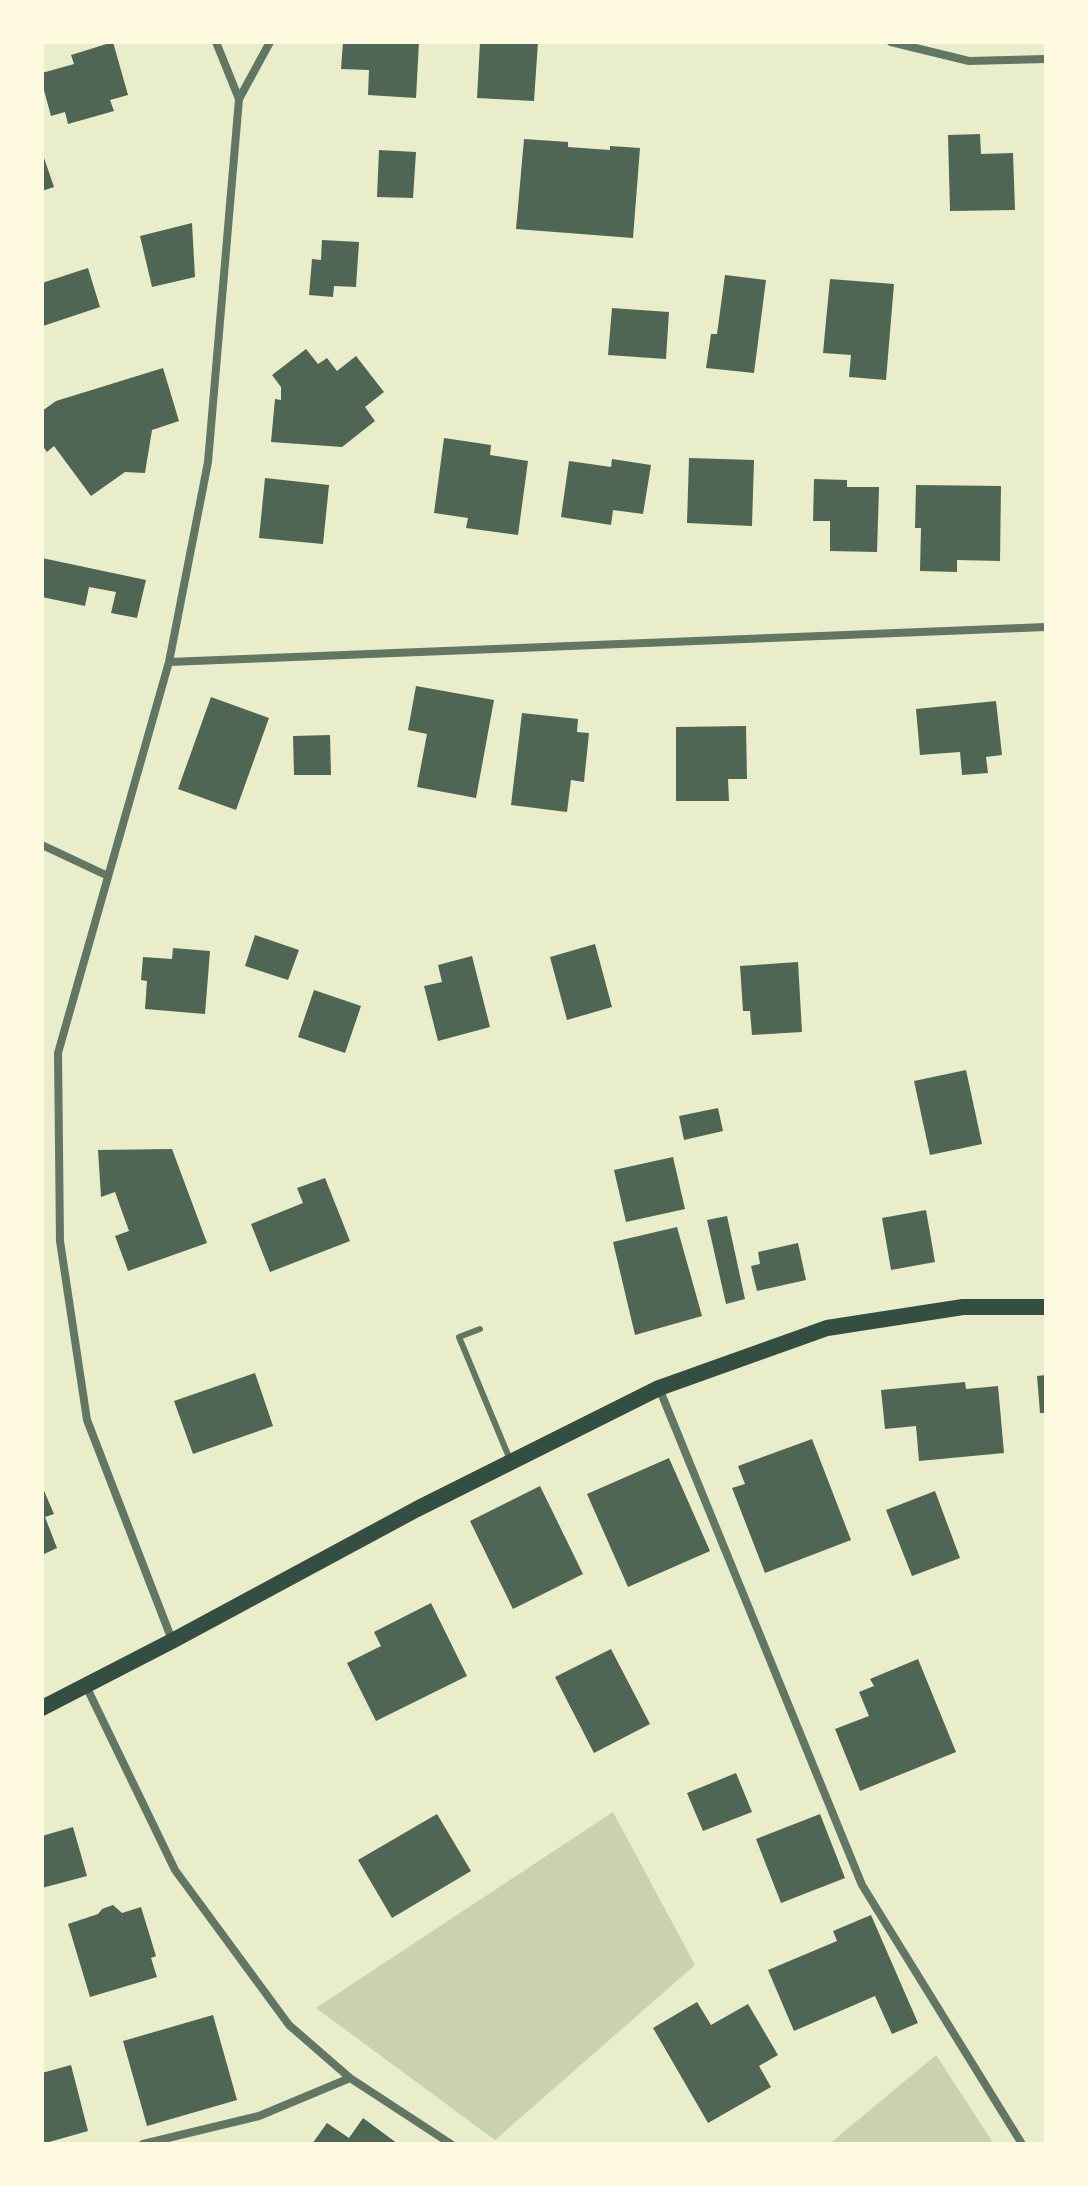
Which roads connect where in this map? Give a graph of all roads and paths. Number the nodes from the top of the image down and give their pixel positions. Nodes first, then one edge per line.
1 (216, 42) edge
2 (270, 42) edge
3 (891, 42) edge
4 (1046, 59) edge
5 (239, 99) junction
6 (1046, 627) edge
7 (169, 662) junction
8 (42, 845) edge
9 (108, 876) junction
10 (1046, 1307) edge
11 (480, 1329) dead end
12 (659, 1388) junction
13 (511, 1462) junction
14 (172, 1641) junction
15 (86, 1686) junction
16 (42, 1708) edge
17 (350, 2078) junction
18 (143, 2144) edge
19 (451, 2144) edge
20 (1022, 2144) edge

1 - 5 street
2 - 5 street
3 - 4 street
5 - 7 street
6 - 7 street
7 - 9 street
8 - 9 street
9 - 14 street
10 - 12 main road
11 - 13 lane
12 - 13 main road
12 - 20 street
13 - 14 main road
14 - 15 main road
15 - 16 main road
15 - 17 street
17 - 18 street
17 - 19 street

